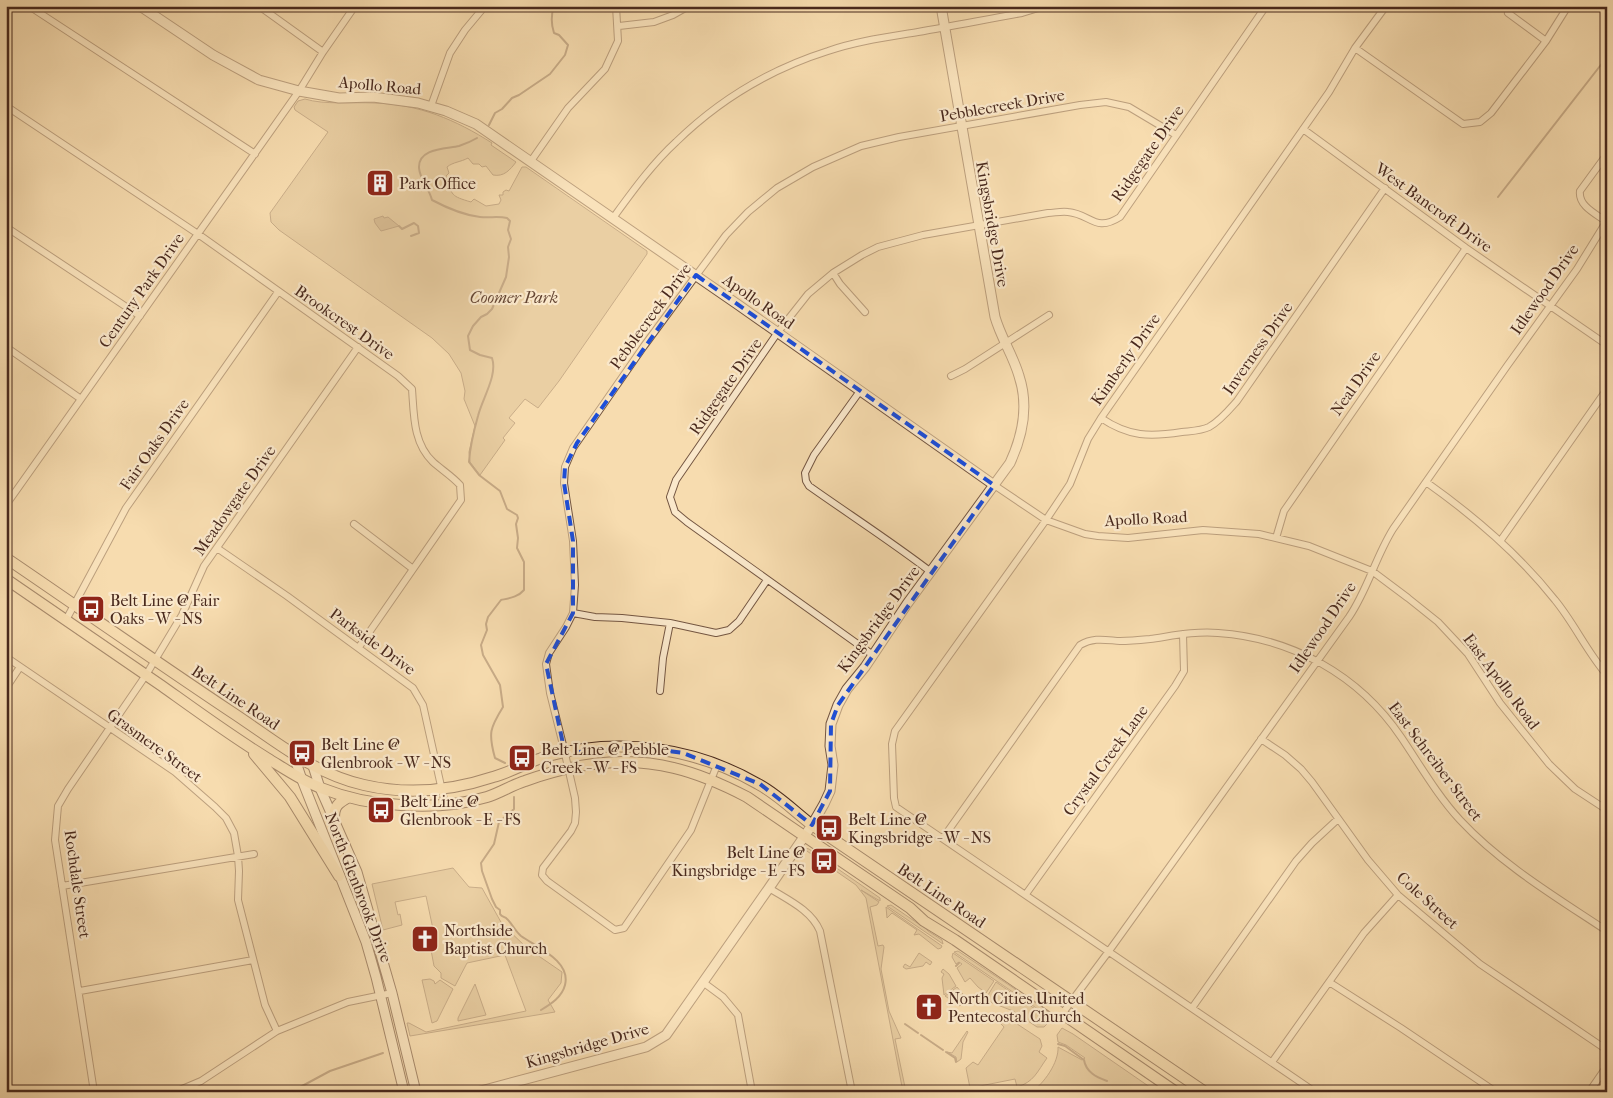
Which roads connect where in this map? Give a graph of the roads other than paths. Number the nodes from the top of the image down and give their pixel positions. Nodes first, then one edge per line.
1 (29, 6) edge
2 (140, 6) edge
3 (259, 6) edge
4 (355, 6) edge
5 (485, 6) edge
6 (616, 6) edge
7 (690, 6) edge
8 (941, 6) edge
9 (1045, 6) edge
10 (1266, 6) edge
11 (1386, 6) edge
12 (1568, 6) edge
13 (150, 9) edge
14 (1508, 13) dead end
15 (618, 26) junction
16 (945, 27) junction
17 (1546, 41) junction
18 (1355, 48) junction
19 (323, 52) junction
20 (299, 92) junction
21 (6, 106) edge
22 (431, 106) junction
23 (961, 126) junction
24 (1303, 129) junction
25 (1176, 135) junction
26 (255, 154) junction
27 (1607, 154) edge
28 (531, 161) junction
29 (1385, 188) junction
30 (612, 218) junction
31 (1607, 222) edge
32 (979, 225) junction
33 (6, 226) edge
34 (198, 234) junction
35 (1466, 248) junction
36 (833, 272) junction
37 (696, 276) junction
38 (278, 292) junction
39 (1550, 306) junction
40 (865, 312) dead end
41 (1049, 315) dead end
42 (140, 316) junction
43 (778, 332) junction
44 (1004, 343) junction
45 (1607, 344) edge
46 (6, 347) edge
47 (358, 347) junction
48 (951, 376) dead end
49 (1607, 388) edge
50 (860, 391) junction
51 (81, 398) junction
52 (1102, 418) junction
53 (1426, 482) junction
54 (994, 485) junction
55 (6, 505) edge
56 (1046, 520) junction
57 (354, 524) dead end
58 (1276, 538) junction
59 (1501, 540) junction
60 (217, 548) junction
61 (6, 558) edge
62 (414, 569) junction
63 (1372, 571) junction
64 (930, 572) junction
65 (6, 578) edge
66 (767, 580) junction
67 (74, 604) junction
68 (573, 613) junction
69 (66, 620) junction
70 (670, 624) junction
71 (1183, 634) junction
72 (359, 647) junction
73 (873, 654) junction
74 (6, 657) edge
75 (154, 660) junction
76 (1318, 660) junction
77 (20, 667) junction
78 (146, 675) junction
79 (1607, 675) edge
80 (6, 688) edge
81 (660, 690) dead end
82 (110, 729) junction
83 (1261, 739) junction
84 (247, 745) junction
85 (565, 753) junction
86 (293, 754) junction
87 (717, 765) junction
88 (313, 766) junction
89 (568, 768) junction
90 (302, 780) junction
91 (710, 780) junction
92 (320, 788) junction
93 (442, 790) junction
94 (349, 797) junction
95 (445, 804) junction
96 (1607, 810) edge
97 (334, 818) junction
98 (1338, 819) junction
99 (812, 825) junction
100 (804, 836) junction
101 (943, 838) junction
102 (254, 854) dead end
103 (238, 856) junction
104 (339, 876) junction
105 (62, 886) junction
106 (769, 888) junction
107 (1026, 894) junction
108 (1398, 895) junction
109 (964, 927) junction
110 (1607, 931) edge
111 (955, 940) junction
112 (1109, 951) junction
113 (253, 960) junction
114 (1329, 982) junction
115 (704, 983) junction
116 (80, 991) junction
117 (392, 993) junction
118 (379, 995) junction
119 (1070, 1001) junction
120 (1192, 1008) junction
121 (1062, 1014) junction
122 (277, 1031) junction
123 (1607, 1050) edge
124 (1272, 1062) junction
125 (1607, 1066) edge
126 (481, 1091) edge
127 (94, 1092) edge
128 (175, 1092) edge
129 (404, 1092) edge
130 (416, 1092) edge
131 (752, 1092) edge
132 (852, 1092) edge
133 (1176, 1092) edge
134 (1205, 1092) edge
135 (1315, 1092) edge
136 (1496, 1092) edge
137 (1589, 1092) edge

1 - 26 street
2 - 13 street, Apollo Road
3 - 19 street
4 - 19 street, Century Park Drive
5 - 22 street
6 - 15 street
7 - 15 street
8 - 16 street, Kingsbridge Drive
9 - 16 street
10 - 25 street, Ridgegate Drive
11 - 18 street, Kimberly Drive
12 - 17 street
13 - 20 street, Apollo Road
14 - 17 street
15 - 28 street
16 - 23 street, Kingsbridge Drive
16 - 30 street
17 - 18 street
18 - 24 street, Kimberly Drive
19 - 20 street, Century Park Drive
20 - 22 street, Apollo Road
20 - 26 street, Century Park Drive
21 - 34 street, Brookcrest Drive
22 - 28 street, Apollo Road
23 - 25 street, Pebblecreek Drive
23 - 32 street, Kingsbridge Drive
23 - 37 street, Pebblecreek Drive
24 - 29 street, West Bancroft Drive
24 - 52 street, Kimberly Drive
25 - 32 street, Ridgegate Drive
26 - 34 street, Century Park Drive
27 - 31 street
28 - 30 street, Apollo Road
29 - 35 street, West Bancroft Drive
29 - 52 street, Inverness Drive
30 - 37 street, Apollo Road
31 - 39 street, Idlewood Drive
32 - 36 street, Ridgegate Drive
32 - 44 street, Kingsbridge Drive
33 - 42 street
34 - 38 street, Brookcrest Drive
34 - 42 street, Century Park Drive
35 - 39 street, West Bancroft Drive
35 - 58 street, Neal Drive
36 - 40 street
36 - 43 street, Ridgegate Drive
37 - 43 street, Apollo Road
37 - 68 street, Pebblecreek Drive
38 - 47 street, Brookcrest Drive
38 - 67 street, Fair Oaks Drive
39 - 45 street, West Bancroft Drive
39 - 53 street, Idlewood Drive
41 - 44 street
42 - 51 street, Century Park Drive
43 - 50 street, Apollo Road
43 - 66 street, Ridgegate Drive
44 - 48 street
44 - 54 street, Kingsbridge Drive
46 - 51 street
47 - 60 street, Meadowgate Drive
47 - 62 street, Brookcrest Drive
49 - 59 street
50 - 54 street, Apollo Road
50 - 64 street
51 - 55 street, Century Park Drive
52 - 56 street, Kimberly Drive
53 - 59 street
53 - 63 street, Idlewood Drive
54 - 56 street, Apollo Road
54 - 64 street, Kingsbridge Drive
56 - 58 street, Apollo Road
56 - 101 street, Kimberly Drive
57 - 62 street
58 - 63 street, Apollo Road
59 - 79 street
60 - 72 street, Parkside Drive
60 - 75 street, Meadowgate Drive
61 - 67 main road, Belt Line Road
62 - 72 street, Brookcrest Drive
63 - 76 street, Idlewood Drive
63 - 96 street, East Apollo Road
64 - 73 street, Kingsbridge Drive
65 - 69 main road, Belt Line Road
66 - 70 street
66 - 73 street, Ridgegate Drive
67 - 69 street, Fair Oaks Drive
67 - 75 main road, Belt Line Road
68 - 70 street
68 - 85 street, Pebblecreek Drive
69 - 78 main road, Belt Line Road
70 - 81 street
71 - 76 street, East Schreiber Street
71 - 101 street, East Schreiber Street
71 - 107 street, Crystal Creek Lane
72 - 93 street, Parkside Drive
73 - 99 street, Kingsbridge Drive
74 - 77 street, Grasmere Street
75 - 78 street, Meadowgate Drive
75 - 86 main road, Belt Line Road
76 - 83 street, Idlewood Drive
76 - 110 street, East Schreiber Street
77 - 80 street
77 - 82 street, Grasmere Street
78 - 82 street, Rochdale Street
78 - 84 main road, Belt Line Road
82 - 103 street, Grasmere Street
82 - 105 street, Rochdale Street
83 - 98 street, Cole Street
83 - 112 street, Idlewood Drive
84 - 90 main road, Belt Line Road
84 - 104 main road
85 - 87 main road, Belt Line Road
85 - 89 street, Pebblecreek Drive
85 - 93 main road, Belt Line Road
86 - 88 main road, Belt Line Road
86 - 90 street, North Glenbrook Drive
87 - 91 street
87 - 99 main road, Belt Line Road
88 - 92 street, North Glenbrook Drive
88 - 93 main road, Belt Line Road
89 - 91 main road, Belt Line Road
89 - 91 street, Pebblecreek Drive
89 - 95 main road, Belt Line Road
90 - 92 main road, Belt Line Road
90 - 104 street, North Glenbrook Drive
91 - 100 main road, Belt Line Road
92 - 94 main road, Belt Line Road
92 - 97 street, North Glenbrook Drive
93 - 95 street, Parkside Drive
94 - 95 main road, Belt Line Road
94 - 97 main road
97 - 117 street, North Glenbrook Drive
98 - 108 street, Cole Street
98 - 120 street
99 - 100 street, Kingsbridge Drive
99 - 109 main road, Belt Line Road
100 - 106 street, Kingsbridge Drive
100 - 111 main road, Belt Line Road
101 - 107 street
102 - 103 street
103 - 105 street
103 - 113 street, Grasmere Street
104 - 118 street, North Glenbrook Drive
105 - 116 street, Rochdale Street
106 - 115 street, Kingsbridge Drive
106 - 132 street
107 - 112 street
108 - 114 street
108 - 123 street, Cole Street
109 - 111 main road
109 - 119 main road, Belt Line Road
111 - 121 main road, Belt Line Road
112 - 119 street, Idlewood Drive
112 - 120 street
113 - 116 street
113 - 122 street, Grasmere Street
114 - 124 street
114 - 136 street
115 - 126 street, Kingsbridge Drive
115 - 131 street
116 - 127 street, Rochdale Street
117 - 118 street
117 - 130 street, North Glenbrook Drive
118 - 122 street
118 - 129 street, North Glenbrook Drive
119 - 121 street, Idlewood Drive
119 - 134 main road, Belt Line Road
120 - 124 street
121 - 133 main road, Belt Line Road
122 - 128 street
124 - 135 street
125 - 137 street

